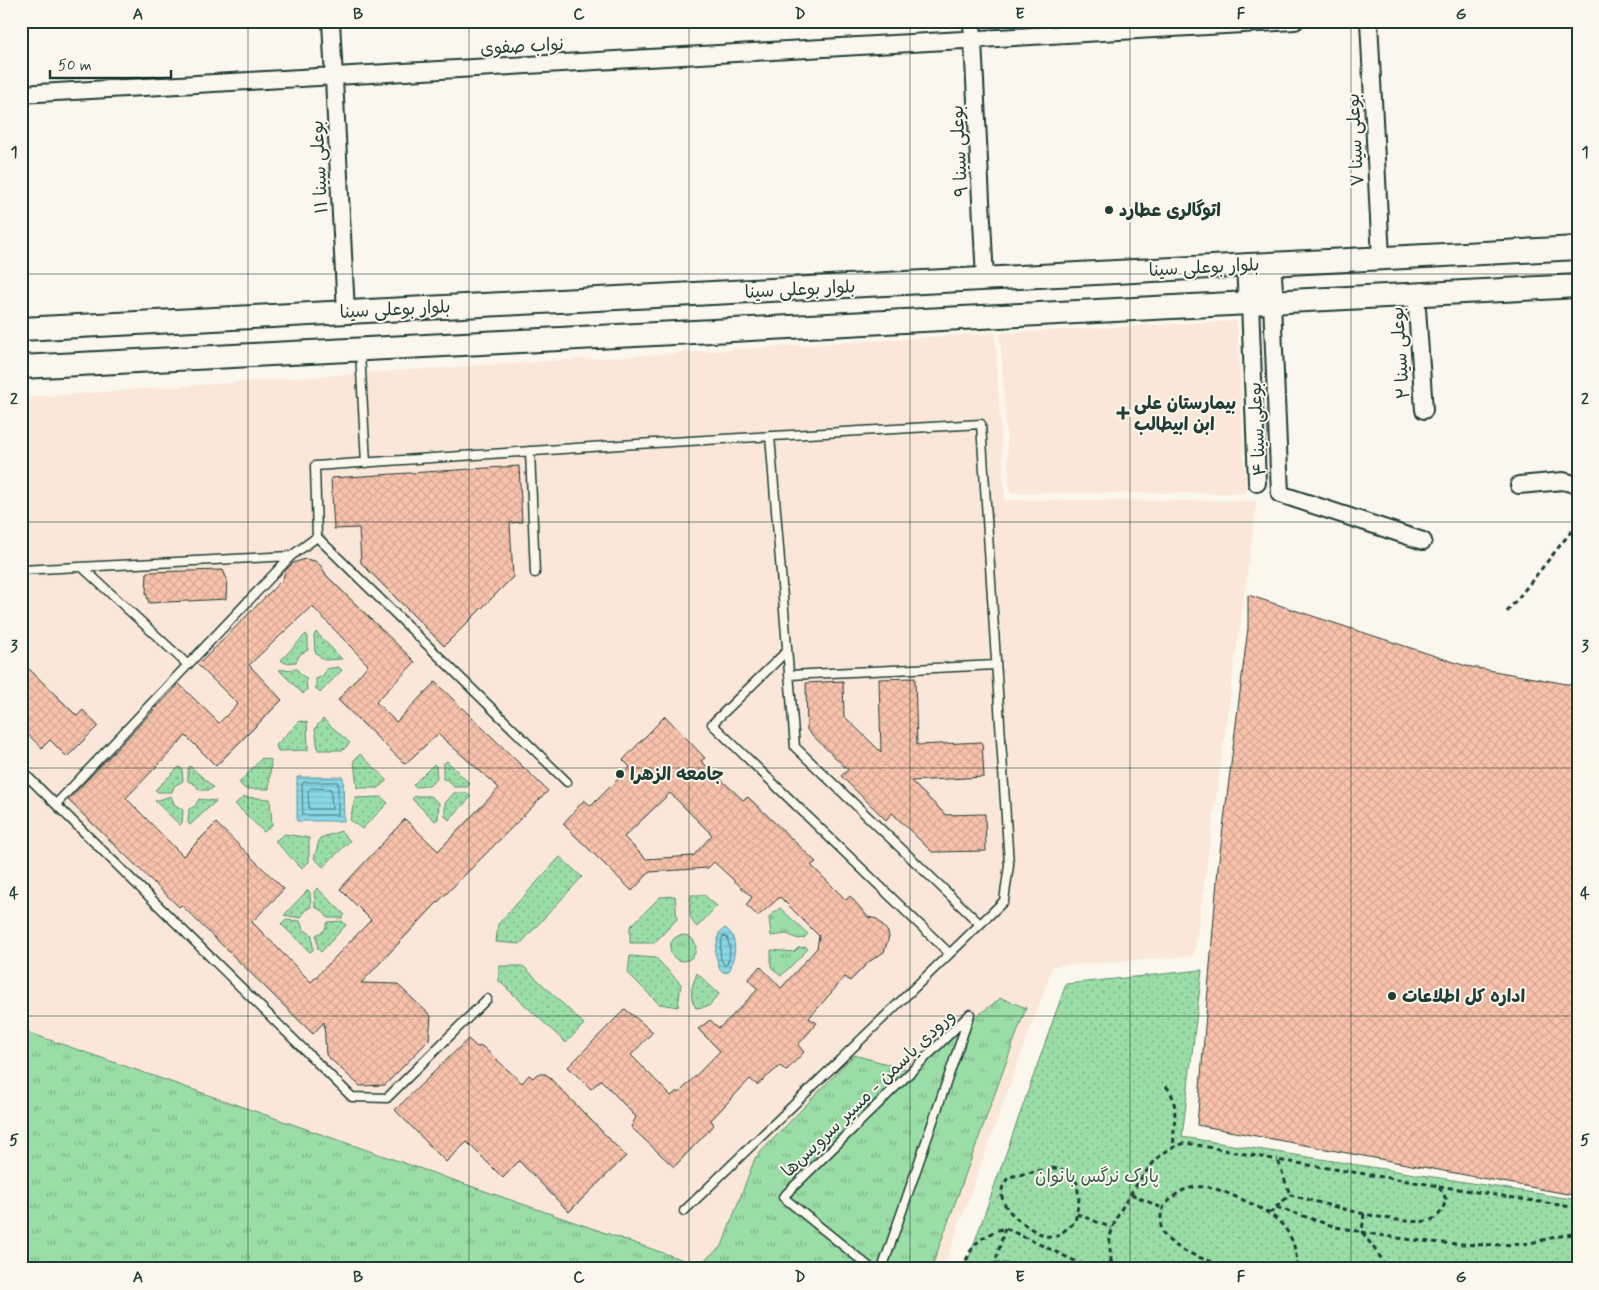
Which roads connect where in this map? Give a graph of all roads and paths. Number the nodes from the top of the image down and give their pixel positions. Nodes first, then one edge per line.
1 (331, 21) edge
2 (972, 21) edge
3 (1295, 21) edge
4 (1369, 21) edge
5 (973, 40) junction
6 (334, 76) junction
7 (21, 94) edge
8 (1578, 248) edge
9 (1381, 258) junction
10 (1258, 264) junction
11 (985, 280) junction
12 (1578, 286) edge
13 (1416, 294) junction
14 (1272, 308) junction
15 (1250, 309) junction
16 (346, 312) junction
17 (21, 329) edge
18 (360, 349) junction
19 (21, 367) edge
20 (1276, 402) junction
21 (1254, 403) junction
22 (1424, 410) dead end
23 (770, 436) junction
24 (530, 451) junction
25 (366, 463) junction
26 (1257, 483) dead end
27 (1578, 484) edge
28 (1519, 485) dead end
29 (1578, 523) edge
30 (317, 537) junction
31 (1422, 542) dead end
32 (291, 556) junction
33 (82, 567) junction
34 (21, 570) edge
35 (535, 573) dead end
36 (1507, 612) dead end
37 (788, 651) junction
38 (188, 665) junction
39 (996, 665) junction
40 (790, 675) junction
41 (21, 770) edge
42 (567, 782) dead end
43 (56, 804) junction
44 (980, 924) junction
45 (949, 953) junction
46 (487, 999) dead end
47 (1166, 1086) dead end
48 (1174, 1147) junction
49 (1278, 1160) junction
50 (1439, 1186) junction
51 (1131, 1194) junction
52 (1290, 1195) junction
53 (1276, 1207) junction
54 (1162, 1208) junction
55 (1578, 1208) edge
56 (684, 1210) dead end
57 (1270, 1213) junction
58 (1077, 1214) junction
59 (1364, 1214) junction
60 (1005, 1228) junction
61 (1112, 1228) junction
62 (1362, 1232) junction
63 (1578, 1234) edge
64 (1044, 1236) junction
65 (1041, 1243) junction
66 (1111, 1262) junction
67 (1024, 1268) edge
68 (872, 1269) edge
69 (882, 1269) edge
70 (963, 1269) edge
71 (1043, 1269) edge
72 (1092, 1269) edge
73 (1101, 1269) edge
74 (1131, 1269) edge
75 (1238, 1269) edge
76 (1297, 1269) edge
77 (1389, 1269) edge

1 - 6 street, بوعلی سینا ۱۱
2 - 5 street, بوعلی سینا ۹
3 - 5 street, نواب صفوی
4 - 9 street, بوعلی سینا ۷
5 - 6 street, نواب صفوی
5 - 11 street, بوعلی سینا ۹
6 - 7 street, نواب صفوی
6 - 16 street, بوعلی سینا ۱۱
8 - 9 main road, بلوار بوعلی سینا
9 - 10 main road, بلوار بوعلی سینا
10 - 11 main road, بلوار بوعلی سینا
10 - 14 main road
10 - 15 main road
11 - 16 main road, بلوار بوعلی سینا
12 - 13 main road
13 - 14 main road
13 - 22 street, بوعلی سینا ۲
14 - 15 main road
14 - 20 street, بوعلی سینا ۴
15 - 18 main road
15 - 21 street, بوعلی سینا ۴
16 - 17 main road, بلوار بوعلی سینا
18 - 19 main road
18 - 25 lane
20 - 21 street
20 - 31 street, بوعلی سینا ۴
21 - 26 street, بوعلی سینا ۴
23 - 24 lane
23 - 37 lane
23 - 39 lane
24 - 25 lane
24 - 35 lane
25 - 30 lane
27 - 28 street
29 - 36 path
30 - 32 lane
30 - 42 lane
32 - 33 lane
32 - 38 lane
33 - 34 lane
33 - 38 lane
37 - 40 lane
37 - 45 lane
38 - 43 lane
39 - 40 lane
39 - 44 lane
40 - 44 lane
41 - 43 lane
43 - 46 lane
44 - 45 lane
45 - 56 lane
47 - 48 path
48 - 49 path
48 - 51 path
49 - 50 path
49 - 52 path
50 - 55 path
50 - 59 path
51 - 54 path
51 - 61 path
52 - 53 path
52 - 59 path
53 - 57 path
53 - 62 path
54 - 57 path
54 - 75 path
57 - 76 path
58 - 61 path
58 - 64 path
58 - 64 path
59 - 62 path
60 - 65 path
60 - 67 path
60 - 70 path
61 - 66 path
62 - 63 path
62 - 77 path
64 - 65 path
65 - 72 path
66 - 73 path
66 - 74 path
67 - 71 path
68 - 69 lane, ورودی یاسمن - مسیر سرویس‌ها

